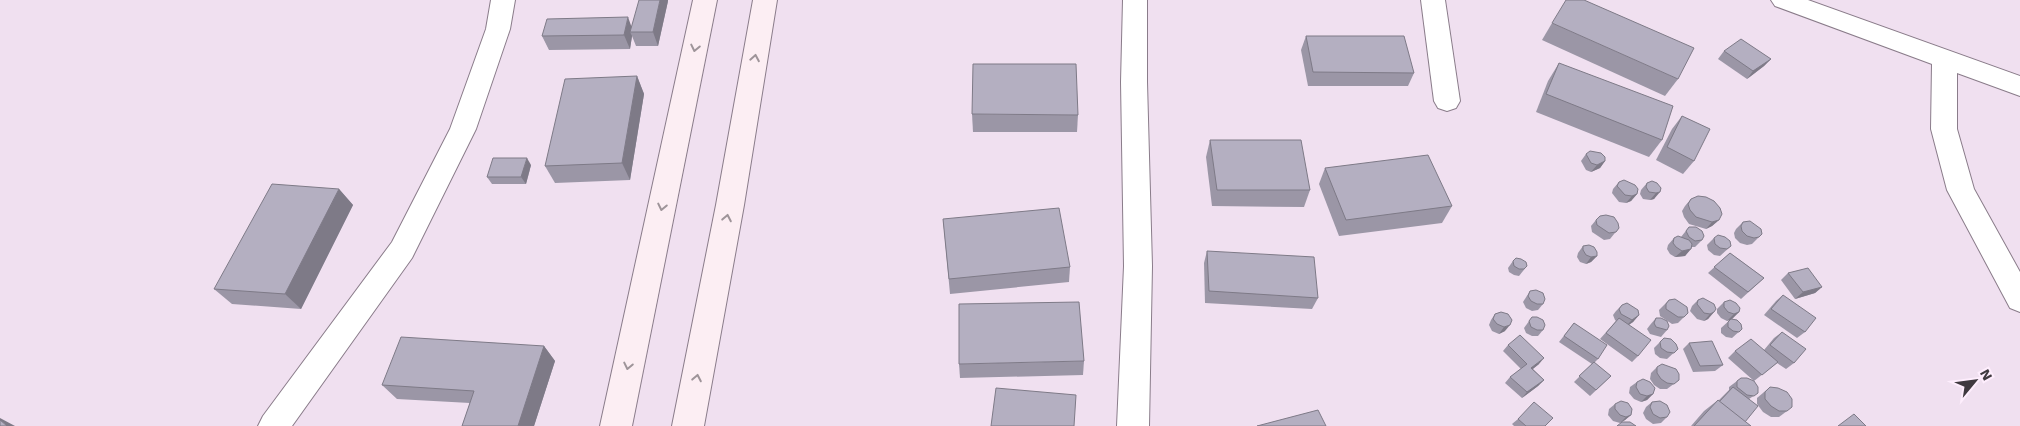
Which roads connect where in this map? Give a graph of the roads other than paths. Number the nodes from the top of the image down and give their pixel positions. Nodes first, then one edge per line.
1 (503, 0) edge
2 (705, 0) edge
3 (765, 0) edge
4 (1135, 0) edge
5 (1433, 0) edge
6 (1783, 0) edge
7 (1944, 58) junction
8 (2020, 86) edge
9 (1447, 101) dead end
10 (2020, 299) edge
11 (274, 426) edge
12 (616, 426) edge
13 (688, 426) edge
14 (1134, 426) edge

1 - 11 street
2 -> 12 main road
13 -> 3 main road
4 - 14 street
5 - 9 street
6 - 7 street
7 - 8 street
7 - 10 street

